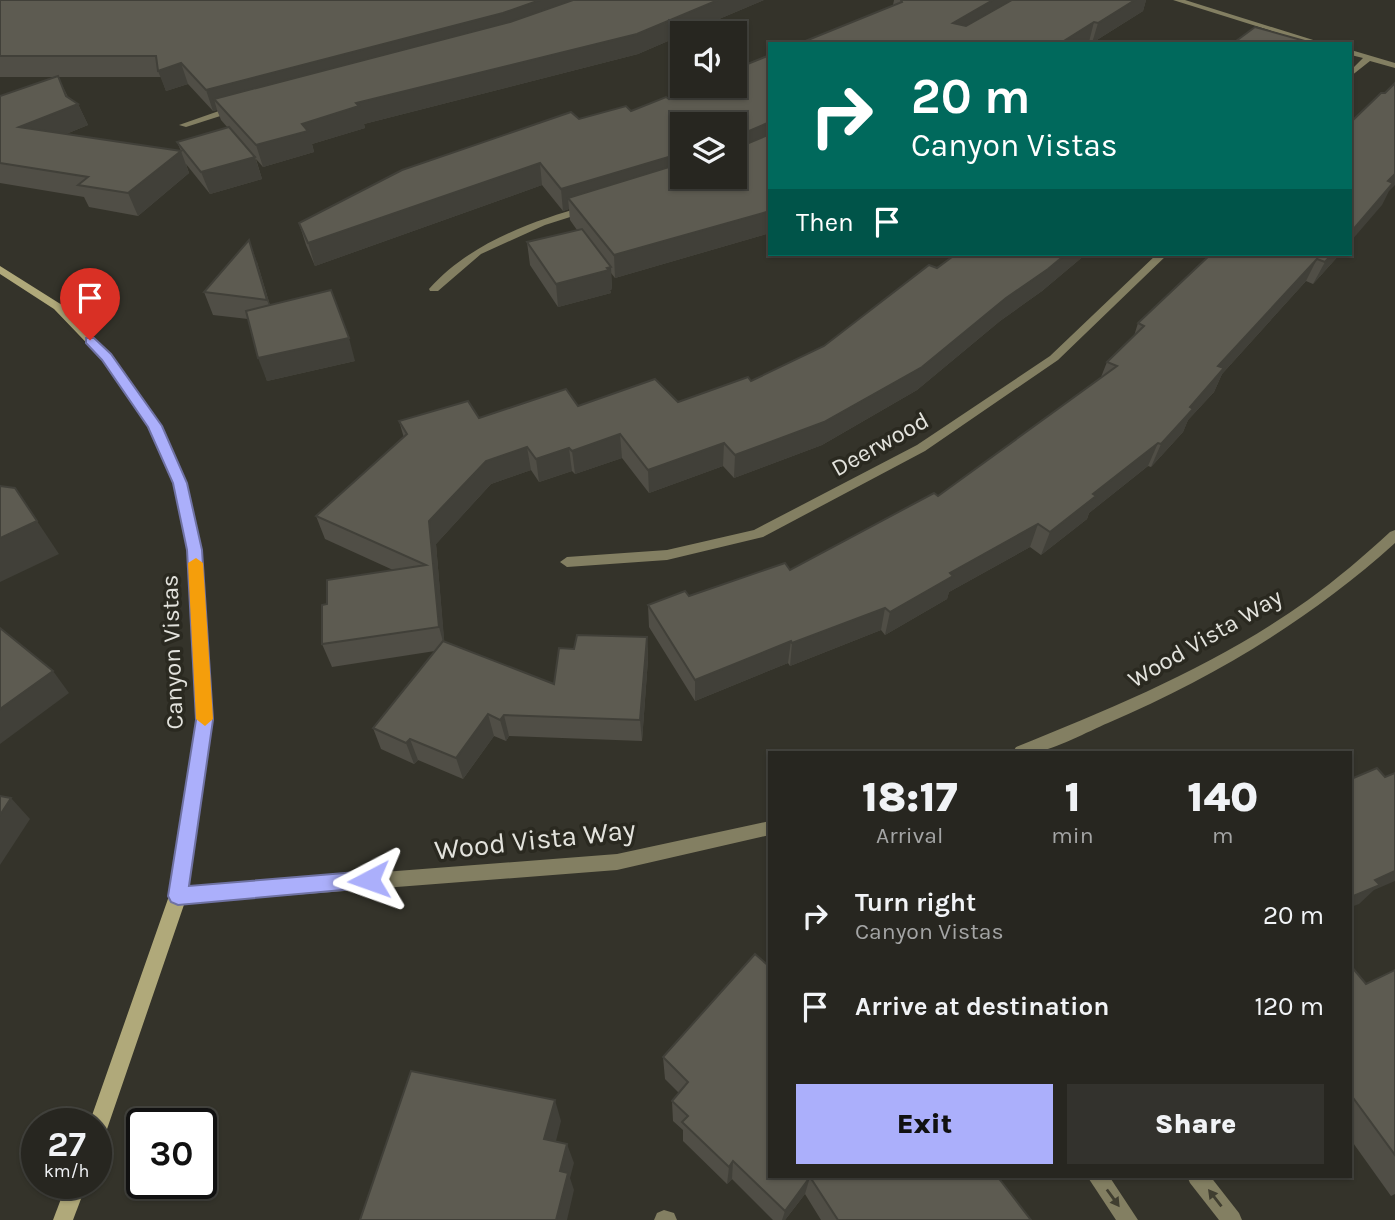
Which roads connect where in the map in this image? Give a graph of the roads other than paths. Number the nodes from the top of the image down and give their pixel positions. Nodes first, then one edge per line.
1 (1177, 0) edge
2 (1315, 42) edge
3 (1352, 52) edge
4 (1368, 58) junction
5 (1395, 65) edge
6 (1352, 73) edge
7 (245, 105) edge
8 (183, 125) dead end
9 (593, 207) edge
10 (1161, 256) edge
11 (2, 273) edge
12 (434, 289) dead end
13 (1395, 535) edge
14 (567, 562) dead end
15 (1024, 751) edge
16 (768, 828) edge
17 (178, 896) junction
18 (104, 1108) edge
19 (1098, 1178) edge
20 (1199, 1178) edge
21 (71, 1199) edge
22 (63, 1220) edge
23 (1128, 1220) edge
24 (1232, 1220) edge

1 - 2 street
3 - 4 street
4 - 5 street
4 - 6 street
7 - 8 street
9 - 12 street
10 - 14 street, Deerwood
11 - 17 street, Canyon Vistas
13 - 15 street, Wood Vista Way
16 - 17 street, Wood Vista Way
17 - 18 street, Canyon Vistas
19 -> 23 street
24 -> 20 street
21 - 22 street

